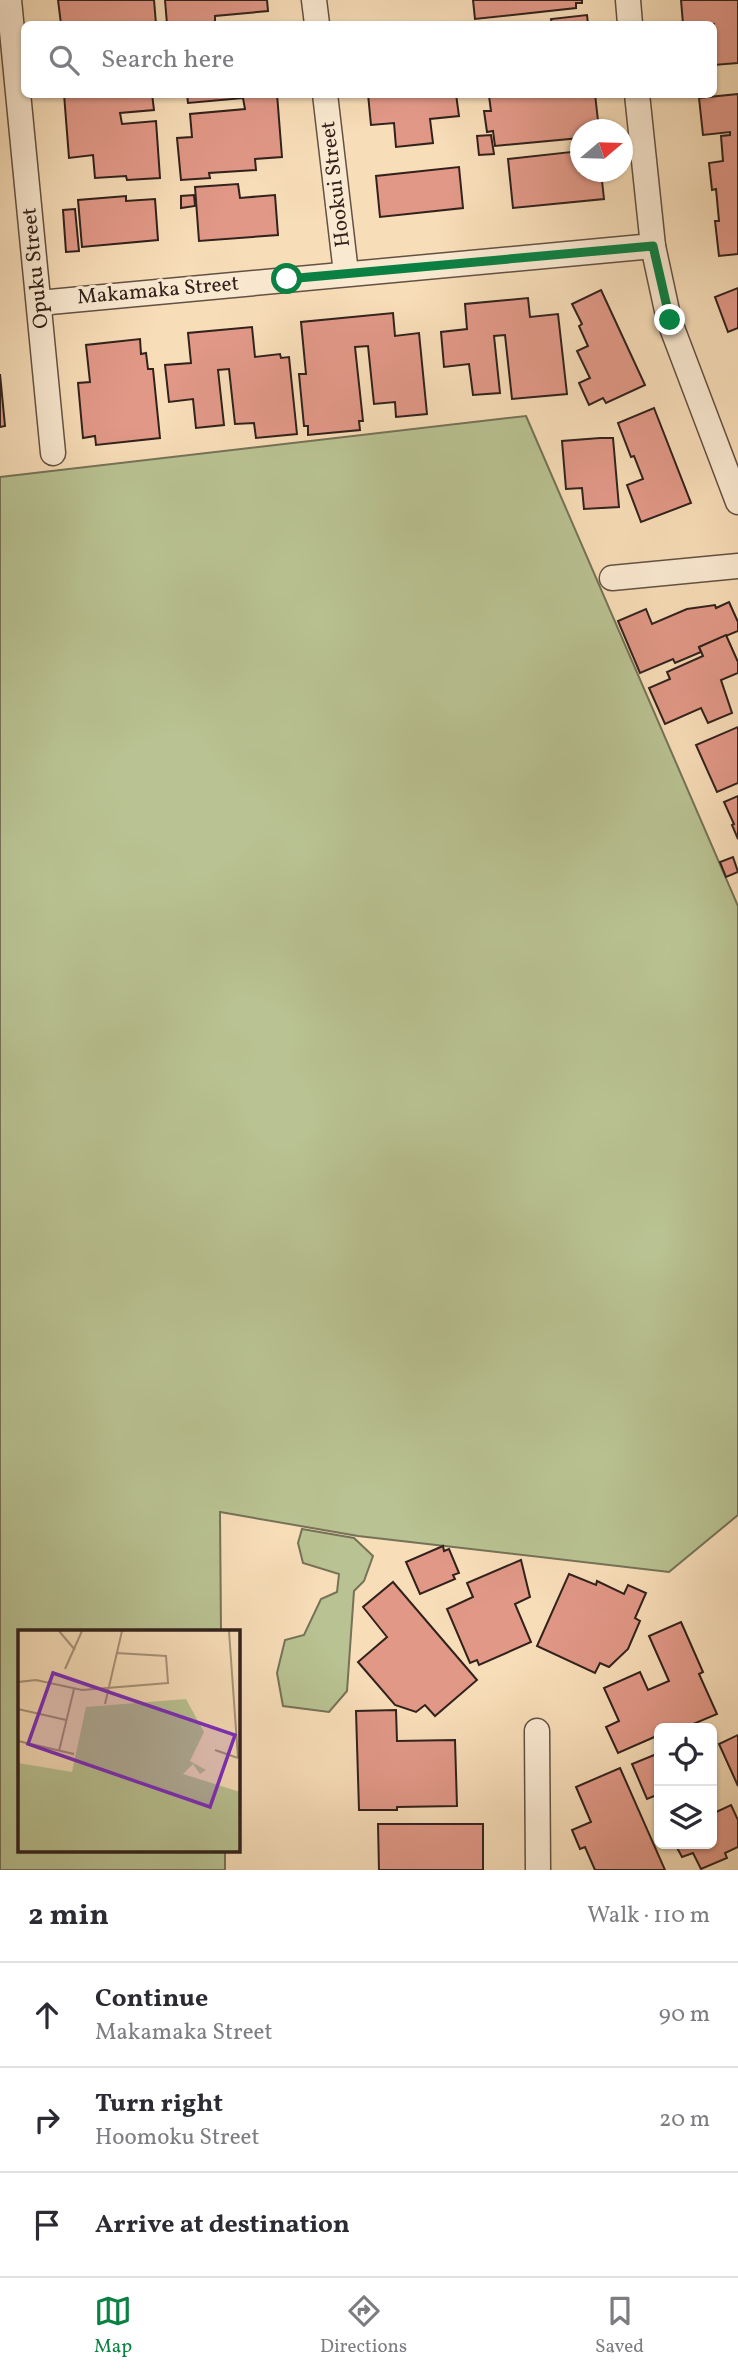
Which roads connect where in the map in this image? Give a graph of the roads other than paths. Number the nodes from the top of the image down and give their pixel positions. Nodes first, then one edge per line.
1 (9, 0) edge
2 (314, 0) edge
3 (628, 0) edge
4 (317, 21) edge
5 (630, 21) edge
6 (325, 98) edge
7 (637, 98) edge
8 (653, 246) junction
9 (346, 273) junction
10 (39, 303) junction
11 (53, 453) dead end
12 (738, 502) edge
13 (738, 566) edge
14 (612, 578) dead end
15 (537, 1731) dead end
16 (538, 1870) edge

1 - 10 street, Opuku Street
2 - 4 street
3 - 5 street
6 - 9 street, Hookui Street
7 - 8 street
8 - 9 street, Makamaka Street
8 - 12 street
9 - 10 street, Makamaka Street
10 - 11 street, Opuku Street
13 - 14 street
15 - 16 street

